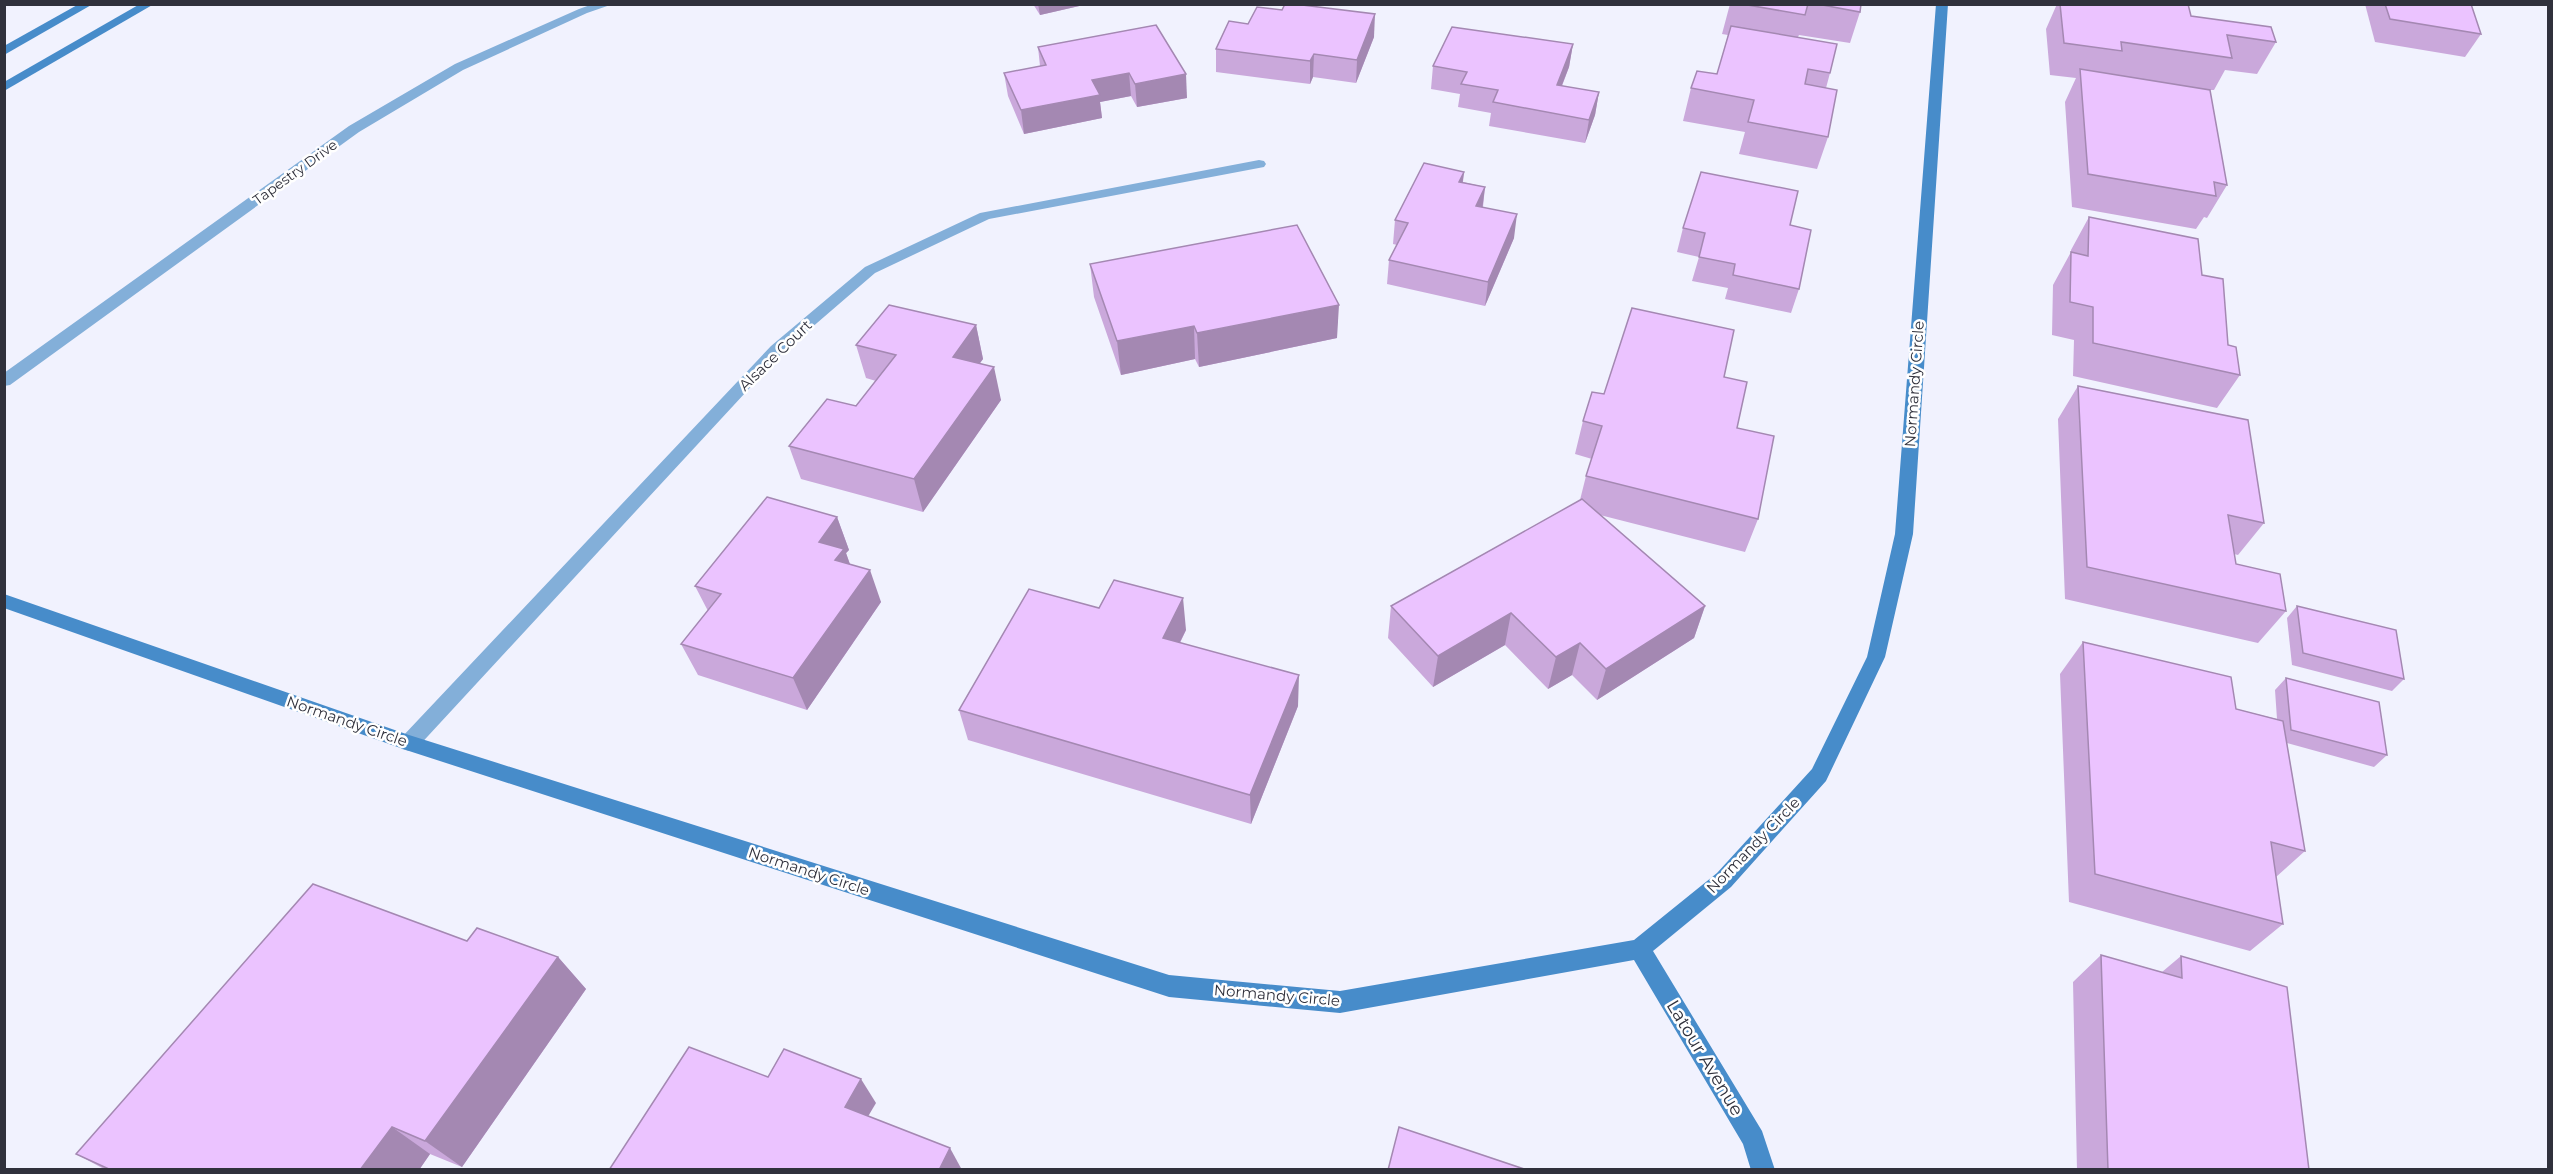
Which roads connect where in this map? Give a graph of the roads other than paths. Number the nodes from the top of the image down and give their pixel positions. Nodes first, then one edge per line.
1 (88, 4) edge
2 (149, 4) edge
3 (608, 4) edge
4 (1942, 4) edge
5 (4, 51) edge
6 (4, 87) edge
7 (1259, 164) dead end
8 (4, 381) edge
9 (4, 601) edge
10 (409, 743) junction
11 (1639, 949) junction
12 (1763, 1170) edge

1 - 5 street
2 - 6 street
3 - 8 street, Tapestry Drive
4 - 11 street, Normandy Circle
7 - 10 street, Alsace Court
9 - 10 street, Normandy Circle
10 - 11 street, Normandy Circle
11 - 12 street, Latour Avenue

